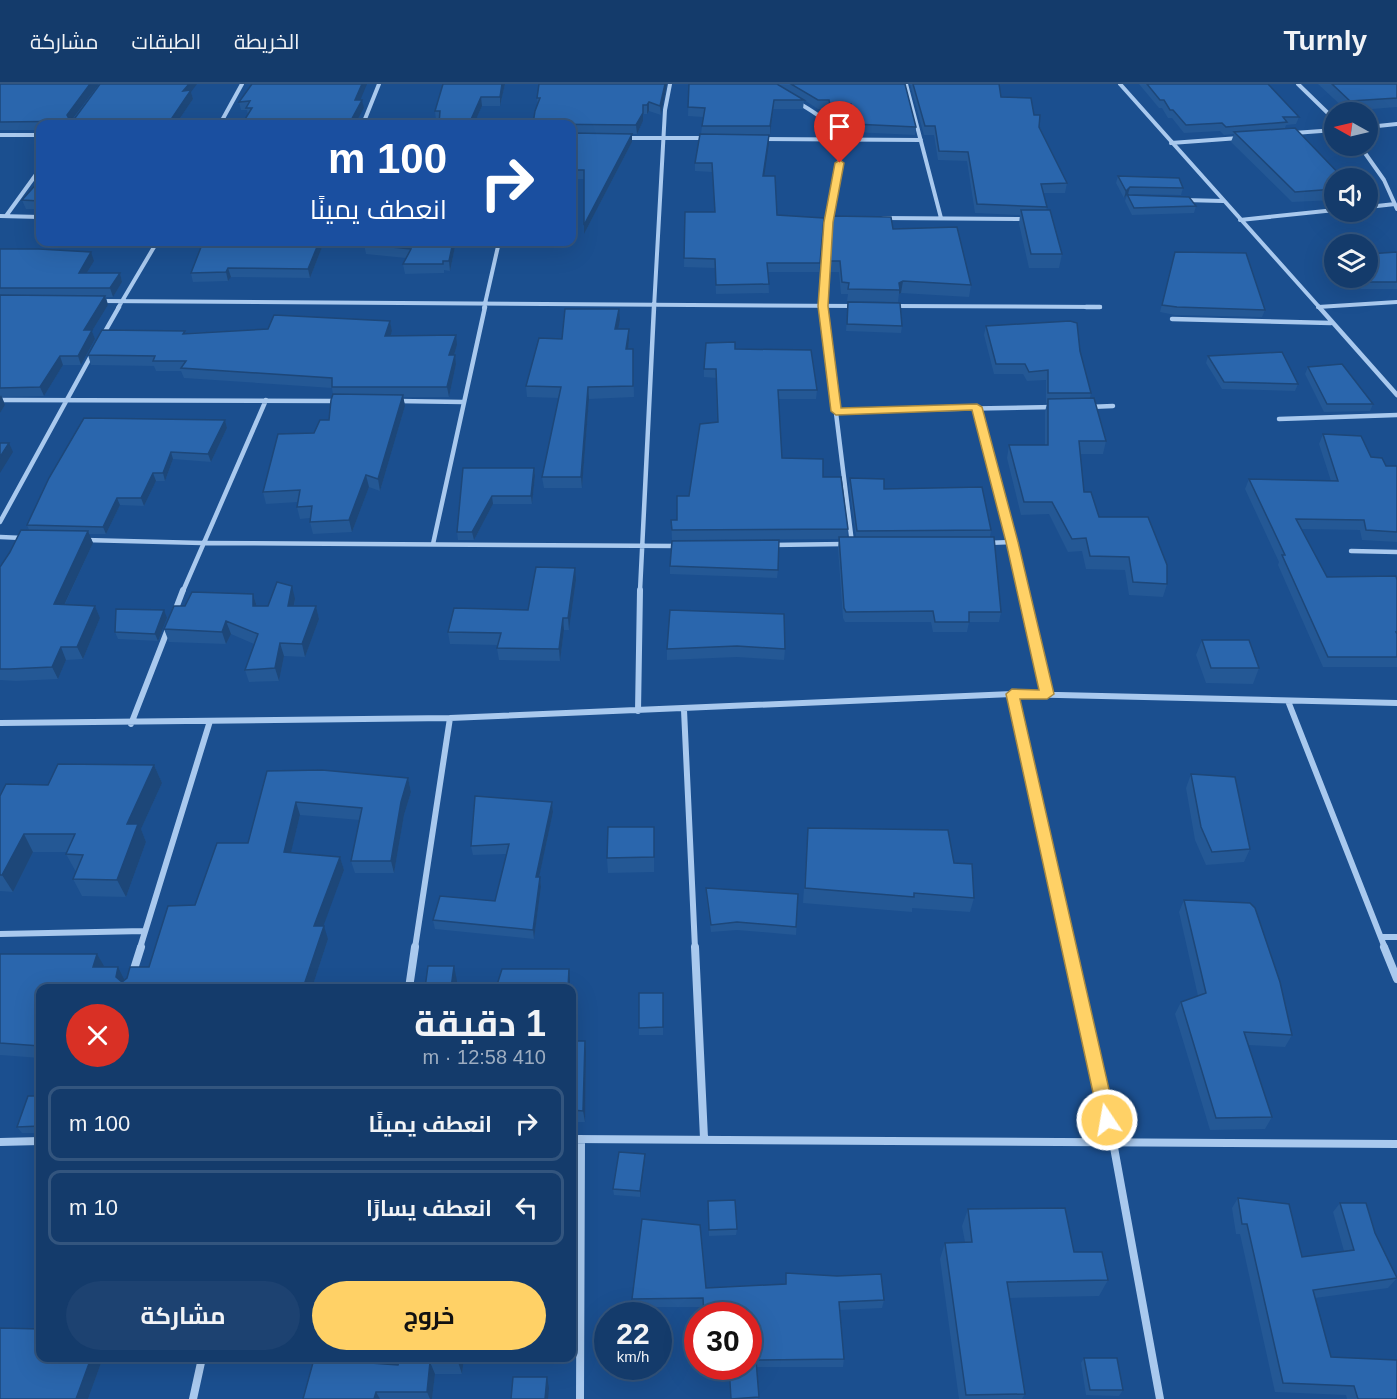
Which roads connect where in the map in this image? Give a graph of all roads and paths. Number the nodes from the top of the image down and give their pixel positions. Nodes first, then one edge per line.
1 (242, 84) edge
2 (379, 84) edge
3 (670, 84) edge
4 (906, 84) edge
5 (1120, 84) edge
6 (1298, 84) edge
7 (790, 97) edge
8 (1324, 109) edge
9 (222, 120) edge
10 (365, 120) edge
11 (1397, 124) edge
12 (1378, 126) edge
13 (1324, 130) edge
14 (1288, 134) edge
15 (0, 135) edge
16 (36, 135) edge
17 (618, 138) edge
18 (664, 138) junction
19 (710, 138) edge
20 (1241, 138) edge
21 (756, 139) edge
22 (837, 139) junction
23 (921, 140) junction
24 (1171, 143) junction
25 (1367, 156) edge
26 (36, 175) edge
27 (1175, 200) edge
28 (1222, 201) junction
29 (1396, 206) edge
30 (1378, 207) edge
31 (1324, 211) edge
32 (3, 216) edge
33 (36, 217) edge
34 (829, 217) junction
35 (840, 217) edge
36 (874, 218) edge
37 (941, 218) junction
38 (1033, 219) edge
39 (1240, 220) junction
40 (155, 246) edge
41 (498, 246) edge
42 (88, 301) edge
43 (122, 301) junction
44 (484, 302) junction
45 (1397, 302) edge
46 (655, 303) junction
47 (823, 306) junction
48 (865, 306) edge
49 (887, 306) edge
50 (1100, 307) dead end
51 (1318, 307) junction
52 (1172, 320) dead end
53 (1331, 323) junction
54 (1397, 395) edge
55 (69, 399) junction
56 (0, 400) edge
57 (266, 400) junction
58 (347, 401) edge
59 (394, 401) edge
60 (463, 402) junction
61 (1079, 406) edge
62 (1113, 406) dead end
63 (977, 407) junction
64 (1056, 407) edge
65 (836, 411) junction
66 (1397, 415) edge
67 (1279, 419) dead end
68 (0, 522) edge
69 (0, 537) edge
70 (36, 538) edge
71 (83, 539) edge
72 (1012, 542) junction
73 (202, 543) junction
74 (978, 543) edge
75 (433, 544) junction
76 (852, 544) junction
77 (864, 544) edge
78 (759, 545) edge
79 (688, 546) edge
80 (641, 547) junction
81 (1351, 551) dead end
82 (1397, 552) edge
83 (1012, 694) junction
84 (1047, 694) junction
85 (1288, 701) junction
86 (1397, 703) edge
87 (684, 710) junction
88 (638, 711) junction
89 (450, 718) junction
90 (210, 721) junction
91 (0, 723) edge
92 (131, 723) junction
93 (144, 931) junction
94 (0, 934) edge
95 (1381, 937) junction
96 (1397, 937) edge
97 (1397, 979) edge
98 (129, 984) edge
99 (410, 984) edge
100 (704, 1138) junction
101 (576, 1139) edge
102 (581, 1139) junction
103 (36, 1141) edge
104 (1113, 1142) junction
105 (0, 1143) edge
106 (1397, 1144) edge
107 (201, 1362) edge
108 (193, 1399) edge
109 (580, 1399) edge
110 (1160, 1399) edge

1 - 9 street
2 - 10 street
3 - 18 street
4 - 23 street
5 - 24 street
6 - 8 street
7 - 22 street
11 - 12 street
13 - 14 street
15 - 16 street
17 - 18 street
18 - 19 street
18 - 46 street
20 - 24 street
21 - 22 street
22 - 23 street
22 - 34 street
23 - 37 street
24 - 28 street
25 - 29 street
26 - 32 street
27 - 28 street
28 - 39 street
29 - 30 street
31 - 39 street
32 - 33 street
34 - 35 street
34 - 47 street
36 - 37 street
37 - 38 street
39 - 51 street
40 - 43 street
41 - 44 street
42 - 43 street
43 - 44 street
43 - 55 street
44 - 46 street
44 - 60 street
45 - 51 street
46 - 47 street
46 - 80 street
47 - 48 street
47 - 65 street
49 - 50 street
51 - 53 street
52 - 53 street
53 - 54 street
55 - 56 street
55 - 57 street
55 - 68 street
57 - 58 street
57 - 73 street
59 - 60 street
60 - 75 street
61 - 62 street
63 - 64 street
63 - 65 street
63 - 72 street
65 - 76 street
66 - 67 street
69 - 70 street
71 - 73 street
72 - 74 street
72 - 84 street
73 - 75 street
73 - 92 street
75 - 80 street
76 - 77 street
76 - 78 street
79 - 80 street
80 - 88 street
81 - 82 street
83 - 84 street
83 - 87 street
83 - 104 street
84 - 85 street
85 - 86 street
85 - 95 street
87 - 88 street
87 - 100 street
88 - 89 street
89 - 90 street
89 - 99 street
90 - 92 street
90 - 93 street
91 - 92 street
93 - 94 street
93 - 98 street
95 - 96 street
95 - 97 street
100 - 102 street
100 - 104 street
101 - 102 street
102 - 109 street
103 - 105 street
104 - 106 street
104 - 110 street
107 - 108 street

